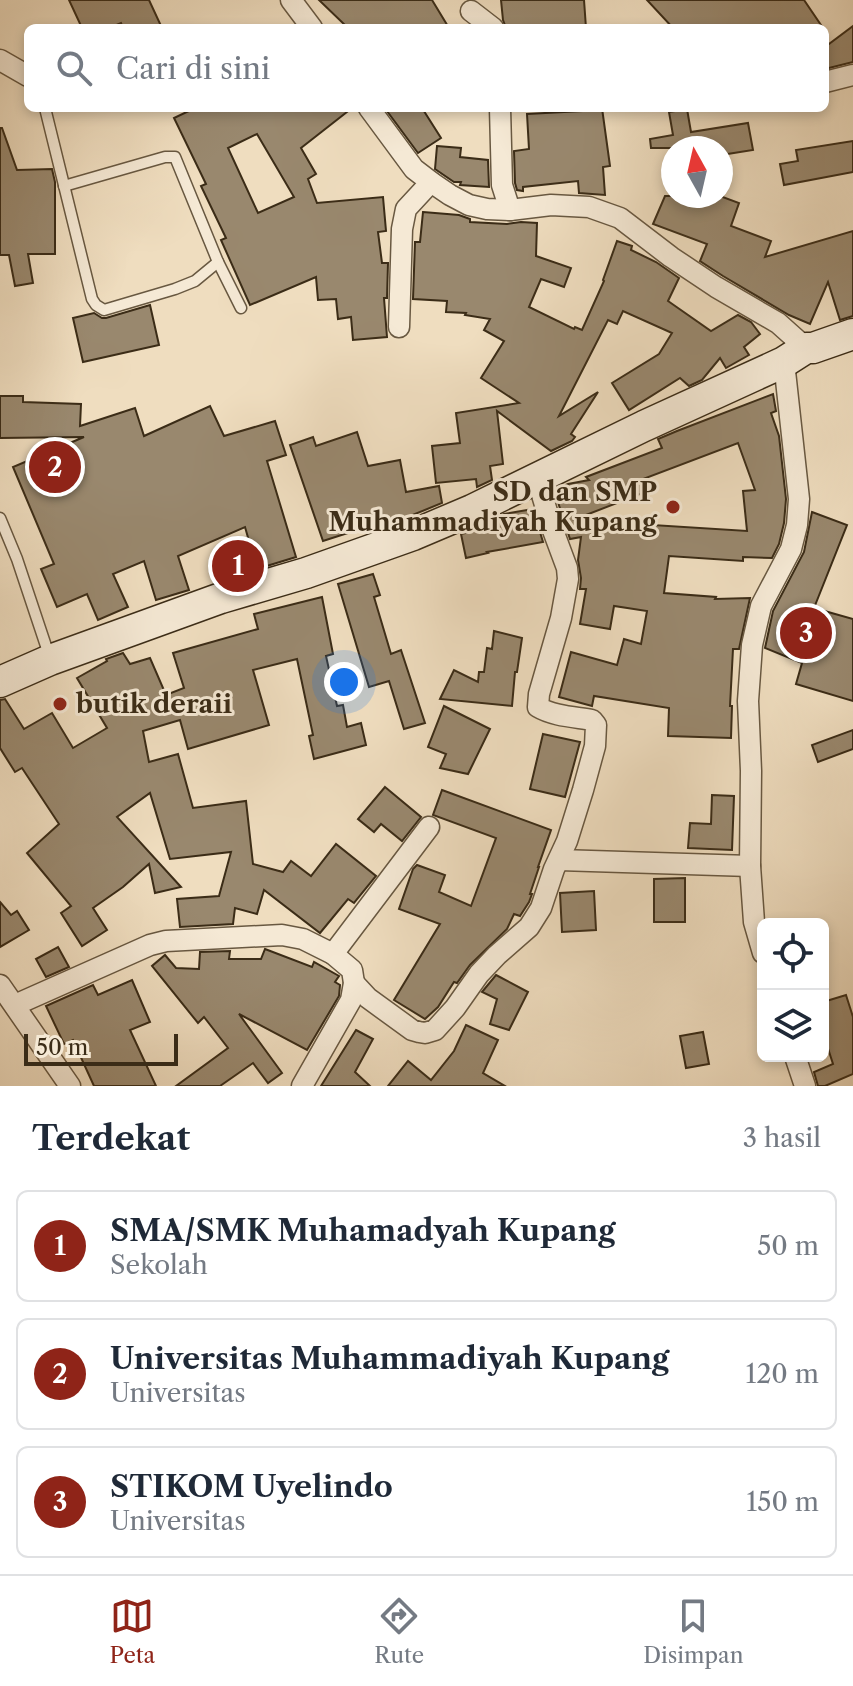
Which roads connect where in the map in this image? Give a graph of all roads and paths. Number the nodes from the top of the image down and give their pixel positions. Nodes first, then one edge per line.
1 (291, 0) edge
2 (471, 11) dead end
3 (309, 24) edge
4 (488, 24) edge
5 (0, 60) edge
6 (24, 74) edge
7 (853, 75) edge
8 (829, 81) edge
9 (46, 112) edge
10 (372, 112) edge
11 (500, 112) edge
12 (431, 182) junction
13 (64, 186) junction
14 (510, 210) junction
15 (218, 262) junction
16 (241, 308) dead end
17 (399, 327) dead end
18 (853, 334) edge
19 (795, 355) junction
20 (537, 478) junction
21 (0, 518) edge
22 (50, 660) junction
23 (0, 682) edge
24 (429, 827) dead end
25 (559, 860) junction
26 (750, 866) junction
27 (757, 932) edge
28 (333, 954) junction
29 (354, 983) junction
30 (0, 985) edge
31 (15, 1005) junction
32 (797, 1062) edge
33 (70, 1086) edge
34 (302, 1086) edge
35 (805, 1086) edge

1 - 3 street
2 - 4 street
5 - 6 street
7 - 8 street
9 - 13 lane
10 - 12 street
11 - 14 street
12 - 14 street
12 - 17 street
13 - 15 lane
13 - 15 lane
14 - 19 street
15 - 16 lane
18 - 19 street
19 - 20 street
19 - 26 street
20 - 22 street
20 - 25 street
21 - 22 lane
22 - 23 street
24 - 28 street
25 - 26 street
25 - 29 street
26 - 27 street
28 - 29 street
28 - 31 street
29 - 34 street
30 - 31 street
31 - 33 street
32 - 35 street

